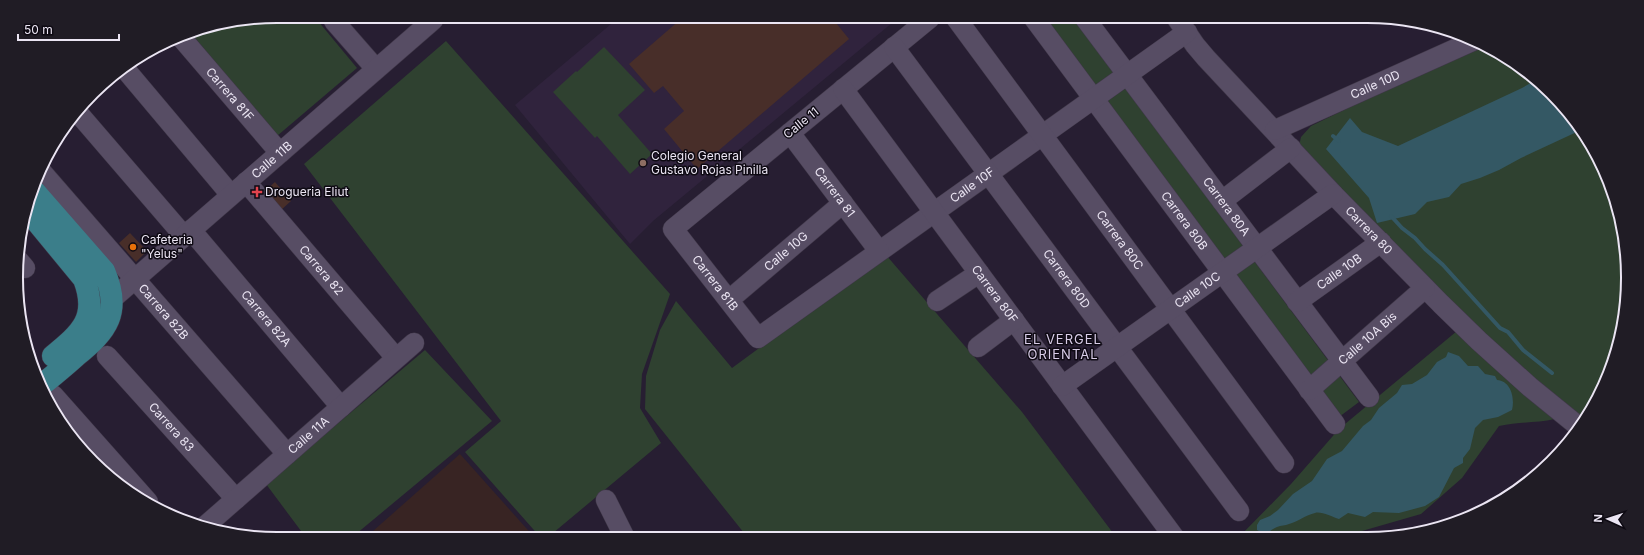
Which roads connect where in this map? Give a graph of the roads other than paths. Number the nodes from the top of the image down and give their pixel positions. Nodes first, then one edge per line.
1 (337, 23) edge
2 (426, 23) edge
3 (924, 23) edge
4 (960, 23) edge
5 (1037, 23) edge
6 (1088, 23) edge
7 (1182, 24) edge
8 (185, 41) edge
9 (1467, 44) edge
10 (894, 47) junction
11 (376, 69) junction
12 (128, 72) edge
13 (1127, 75) junction
14 (843, 89) junction
15 (1093, 99) junction
16 (81, 116) edge
17 (1275, 130) junction
18 (790, 133) junction
19 (1042, 135) junction
20 (1290, 148) junction
21 (280, 153) junction
22 (988, 173) junction
23 (44, 175) edge
24 (246, 182) junction
25 (1333, 194) junction
26 (37, 195) edge
27 (231, 195) junction
28 (1222, 201) junction
29 (843, 203) junction
30 (934, 212) junction
31 (31, 215) edge
32 (673, 228) joint
33 (187, 233) junction
34 (1381, 242) junction
35 (1257, 247) junction
36 (880, 251) junction
37 (1222, 272) junction
38 (979, 273) junction
39 (136, 278) junction
40 (1425, 288) junction
41 (112, 299) junction
42 (729, 300) junction
43 (937, 301) dead end
44 (1298, 302) junction
45 (1170, 309) junction
46 (1014, 320) junction
47 (758, 338) joint
48 (414, 343) dead end
49 (978, 347) dead end
50 (1117, 347) junction
51 (107, 356) dead end
52 (396, 358) junction
53 (1342, 360) junction
54 (39, 367) edge
55 (1062, 386) junction
56 (48, 389) edge
57 (49, 390) edge
58 (1309, 390) junction
59 (1369, 397) dead end
60 (341, 406) junction
61 (1575, 423) edge
62 (1335, 424) dead end
63 (287, 454) junction
64 (1284, 463) dead end
65 (137, 490) edge
66 (236, 499) junction
67 (606, 500) dead end
68 (1239, 511) dead end
69 (209, 522) edge
70 (622, 532) edge
71 (1170, 532) edge

1 - 11 street
2 - 11 street, Calle 11B
3 - 10 street, Calle 11
4 - 19 street, Carrera 80C
5 - 15 street, Carrera 80B
6 - 13 street, Carrera 80A
7 - 13 street, Calle 10F
7 - 17 street, Carrera 80
8 - 21 street, Carrera 81F
9 - 17 street, Calle 10D
10 - 14 street, Calle 11
10 - 22 street, Carrera 80D
11 - 21 street, Calle 11B
12 - 27 street
13 - 15 street, Calle 10F
13 - 28 street, Carrera 80A
14 - 18 street, Calle 11
14 - 30 street, Carrera 80F
15 - 19 street, Calle 10F
15 - 37 street, Carrera 80B
16 - 33 street, Carrera 82A
17 - 20 street, Carrera 80
18 - 29 street, Carrera 81
18 - 32 street, Calle 11
19 - 22 street, Calle 10F
19 - 45 street, Carrera 80C
20 - 25 street, Carrera 80
20 - 28 street
21 - 24 street, Calle 11B
22 - 30 street, Calle 10F
22 - 50 street, Carrera 80D
23 - 39 street, Carrera 82B
24 - 27 street, Calle 11B
24 - 52 street, Carrera 82
25 - 34 street, Carrera 80
25 - 35 street, Calle 10C
26 - 41 main road
27 - 33 street, Calle 11B
28 - 35 street, Carrera 80A
29 - 36 street, Carrera 81
29 - 42 street, Calle 10G
30 - 36 street, Calle 10F
30 - 38 street, Carrera 80F
31 - 54 main road
32 - 42 street, Carrera 81B
33 - 39 street, Calle 11B
33 - 60 street, Carrera 82A
34 - 40 street, Carrera 80
34 - 44 street, Calle 10B
35 - 37 street, Calle 10C
35 - 44 street, Carrera 80A
36 - 47 street, Calle 10F
37 - 45 street, Calle 10C
37 - 58 street, Carrera 80B
38 - 43 street
38 - 46 street, Carrera 80F
39 - 41 street, Calle 11B
39 - 63 street, Carrera 82B
40 - 53 street, Calle 10A Bis
40 - 61 street, Carrera 80
41 - 56 main road
42 - 47 street, Carrera 81B
44 - 53 street, Carrera 80A
45 - 50 street, Calle 10C
45 - 64 street, Carrera 80C
46 - 49 street
46 - 55 street, Carrera 80F
48 - 52 street, Calle 11A
50 - 55 street, Calle 10C
50 - 68 street, Carrera 80D
51 - 66 street, Carrera 83
52 - 60 street, Calle 11A
53 - 58 street, Calle 10A Bis
53 - 59 street, Carrera 80A
55 - 71 street, Carrera 80F
57 - 65 street
58 - 62 street, Carrera 80B
60 - 63 street, Calle 11A
63 - 66 street, Calle 11A
66 - 69 street, Calle 11A
67 - 70 street

